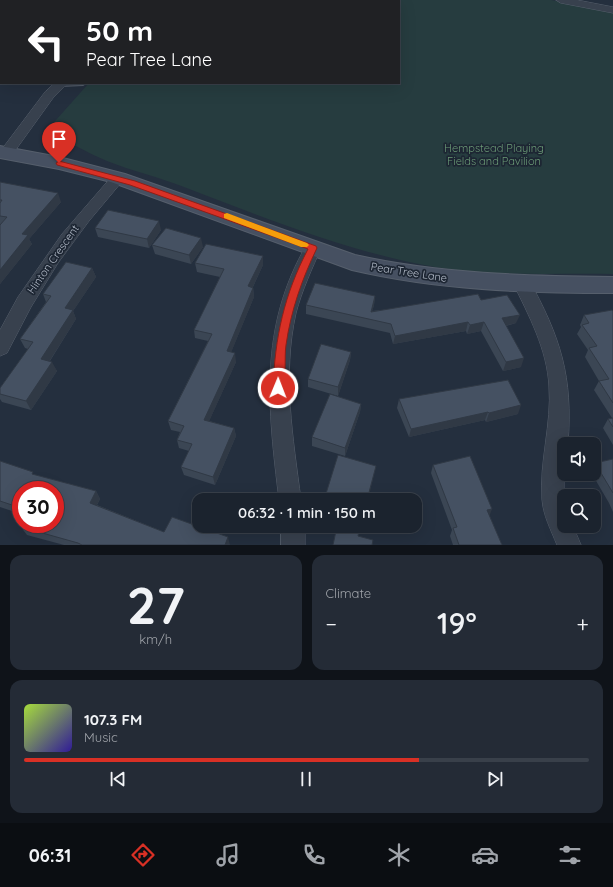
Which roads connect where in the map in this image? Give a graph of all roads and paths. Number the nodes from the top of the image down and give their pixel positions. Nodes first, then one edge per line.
1 (561, 0) edge
2 (613, 10) edge
3 (61, 84) edge
4 (3, 152) edge
5 (118, 178) junction
6 (313, 248) junction
7 (522, 283) junction
8 (613, 285) edge
9 (0, 348) edge
10 (289, 493) edge
11 (293, 533) edge
12 (293, 545) edge
13 (569, 545) edge

1 - 2 street
3 - 4 street
4 - 5 street, Pear Tree Lane
5 - 6 street, Pear Tree Lane
5 - 9 street, Hinton Crescent
6 - 7 street, Pear Tree Lane
6 - 10 street
7 - 8 street, Pear Tree Lane
7 - 13 street
11 - 12 street

